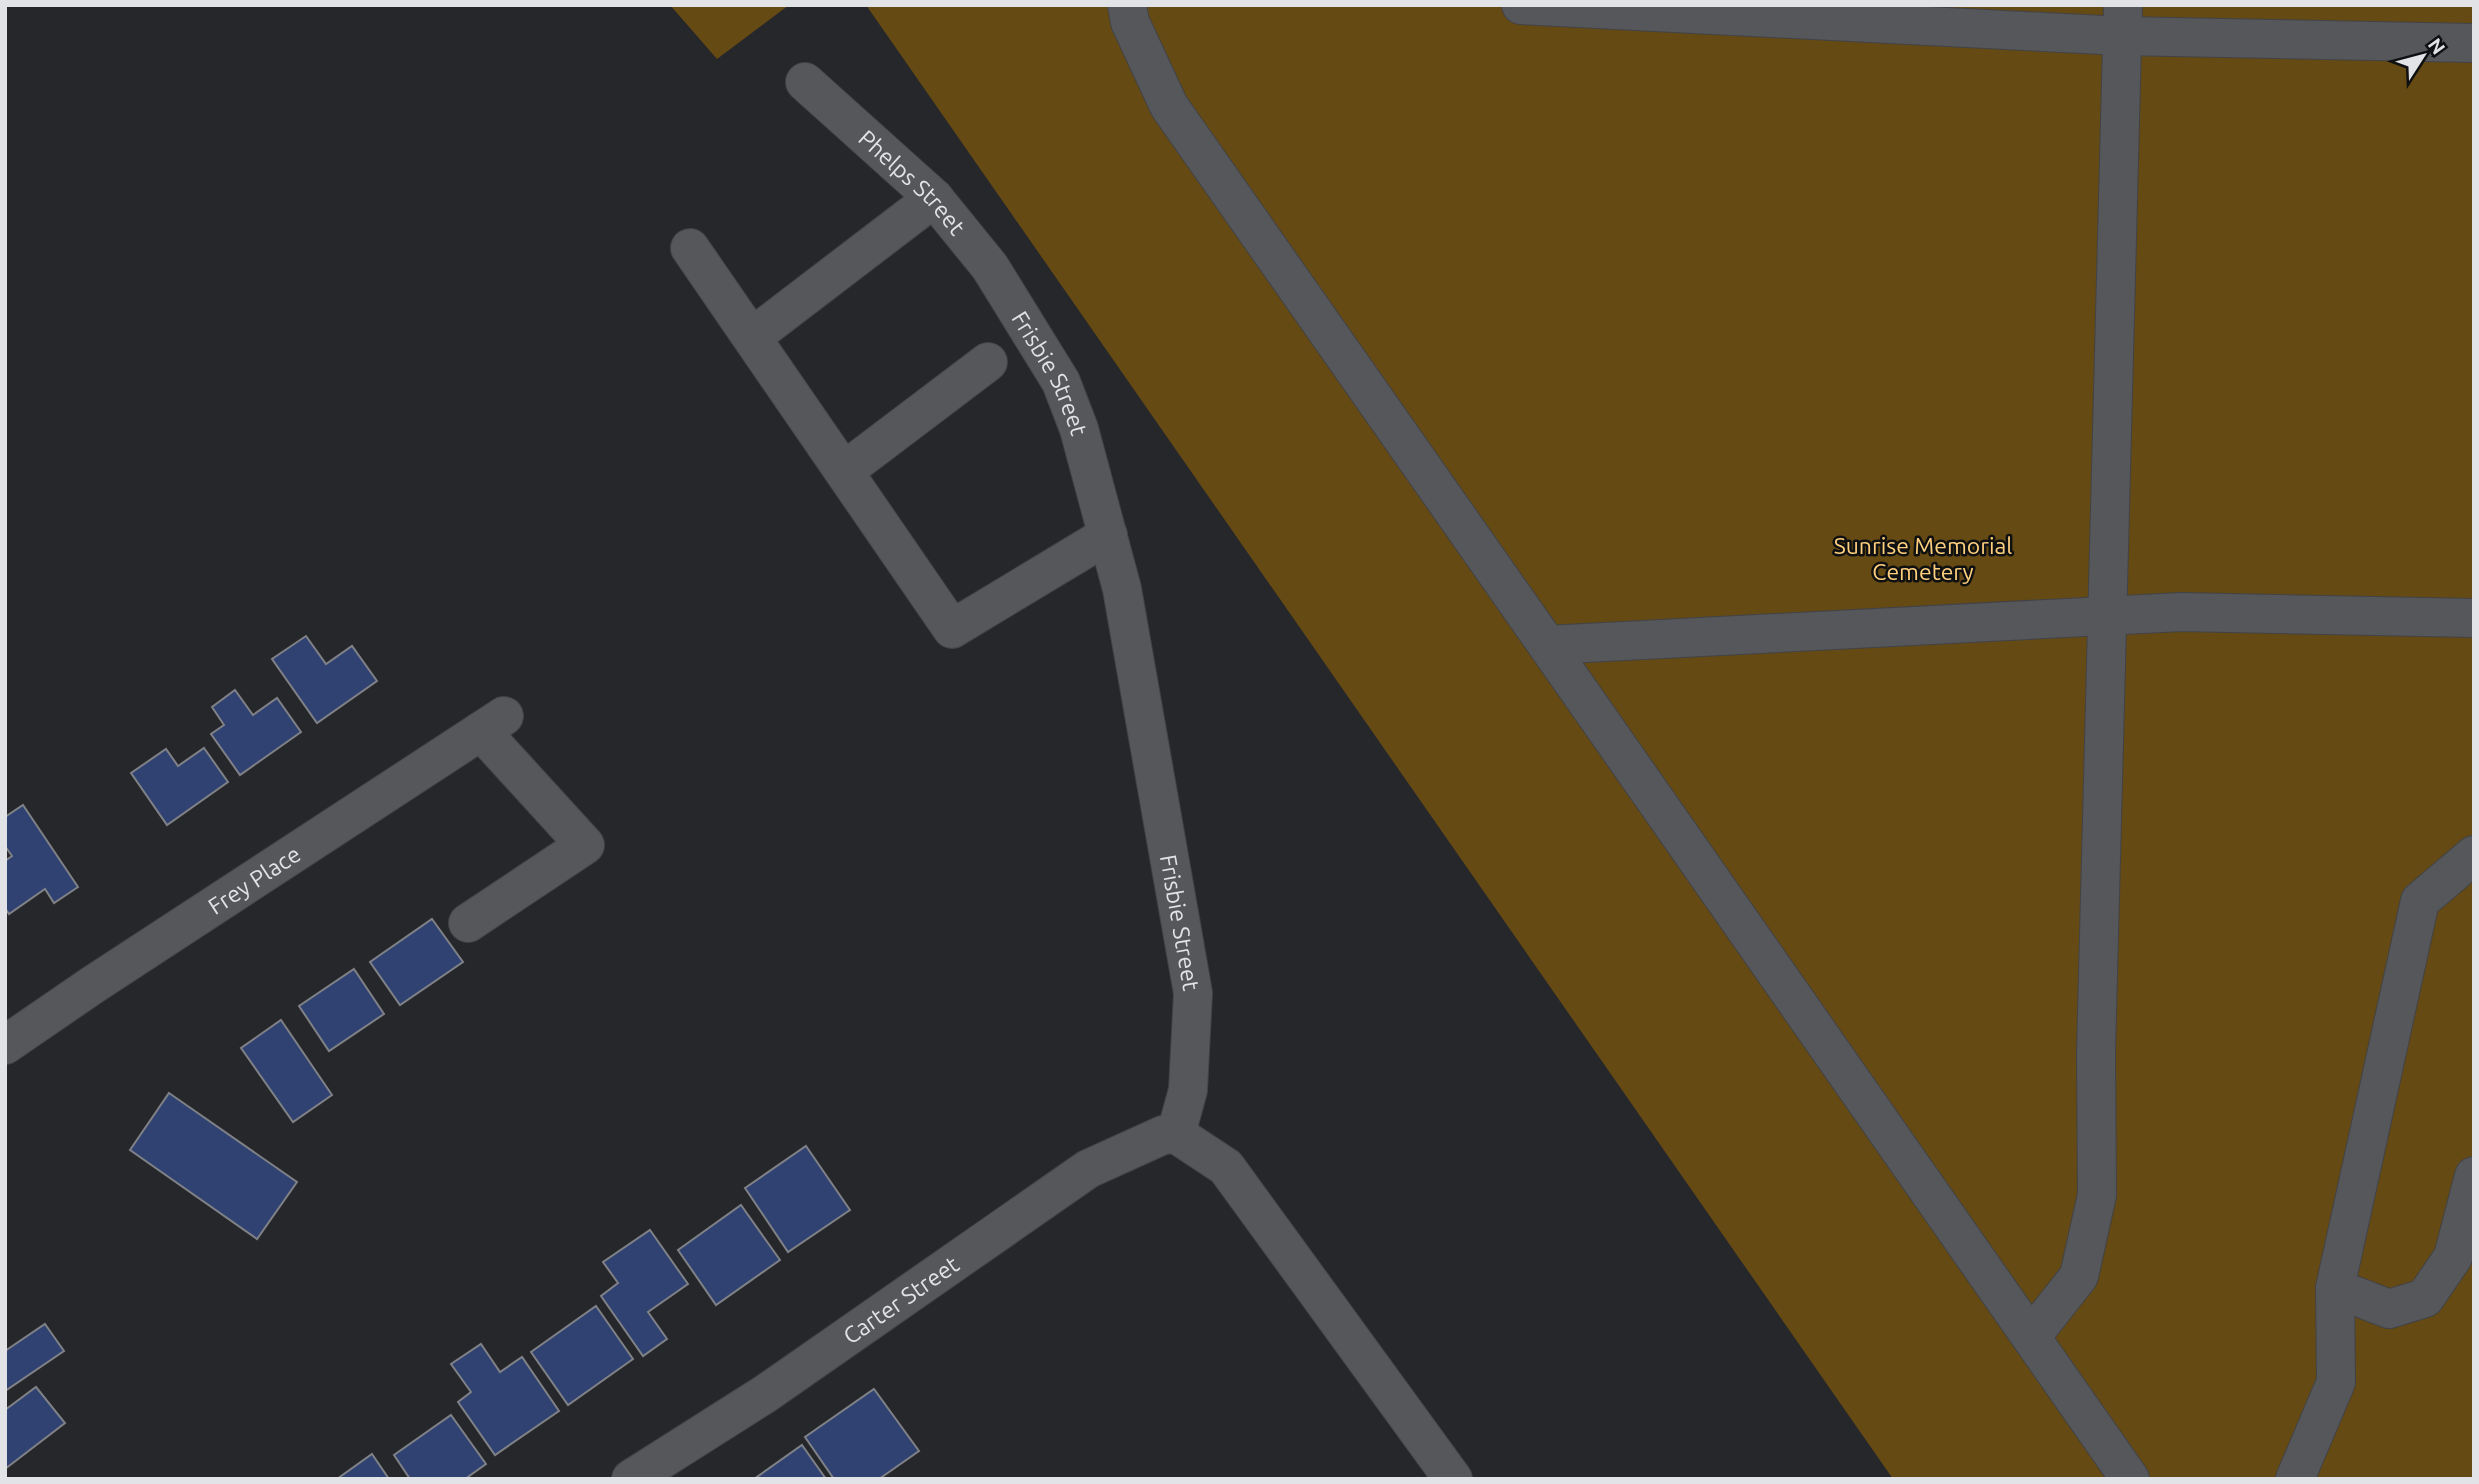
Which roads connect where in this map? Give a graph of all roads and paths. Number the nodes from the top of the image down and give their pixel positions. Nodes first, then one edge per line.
1 (1127, 5) edge
2 (1521, 5) edge
3 (2122, 20) edge
4 (2474, 43) edge
5 (804, 82) dead end
6 (934, 198) junction
7 (691, 248) dead end
8 (1006, 293) joint
9 (752, 337) junction
10 (988, 362) dead end
11 (844, 471) junction
12 (1108, 535) junction
13 (2107, 616) junction
14 (2474, 618) edge
15 (1547, 645) junction
16 (2474, 855) edge
17 (468, 923) dead end
18 (5, 1045) edge
19 (1176, 1134) junction
20 (2474, 1176) edge
21 (2335, 1288) junction
22 (2031, 1337) junction
23 (631, 1479) edge
24 (1452, 1479) edge
25 (2130, 1479) edge
26 (2295, 1479) edge

1 - 15 street
2 - 3 street
3 - 4 street
3 - 13 street
5 - 6 street, Phelps Street
6 - 8 street, Phelps Street
6 - 9 street
7 - 9 street
8 - 12 street, Frisbie Street
9 - 11 street
10 - 11 street
11 - 12 street
12 - 19 street, Frisbie Street
13 - 14 street
13 - 15 street
13 - 22 street
15 - 22 street
16 - 21 street
17 - 18 street, Frey Place
19 - 23 street, Carter Street
19 - 24 street
20 - 21 street
21 - 26 street
22 - 25 street

